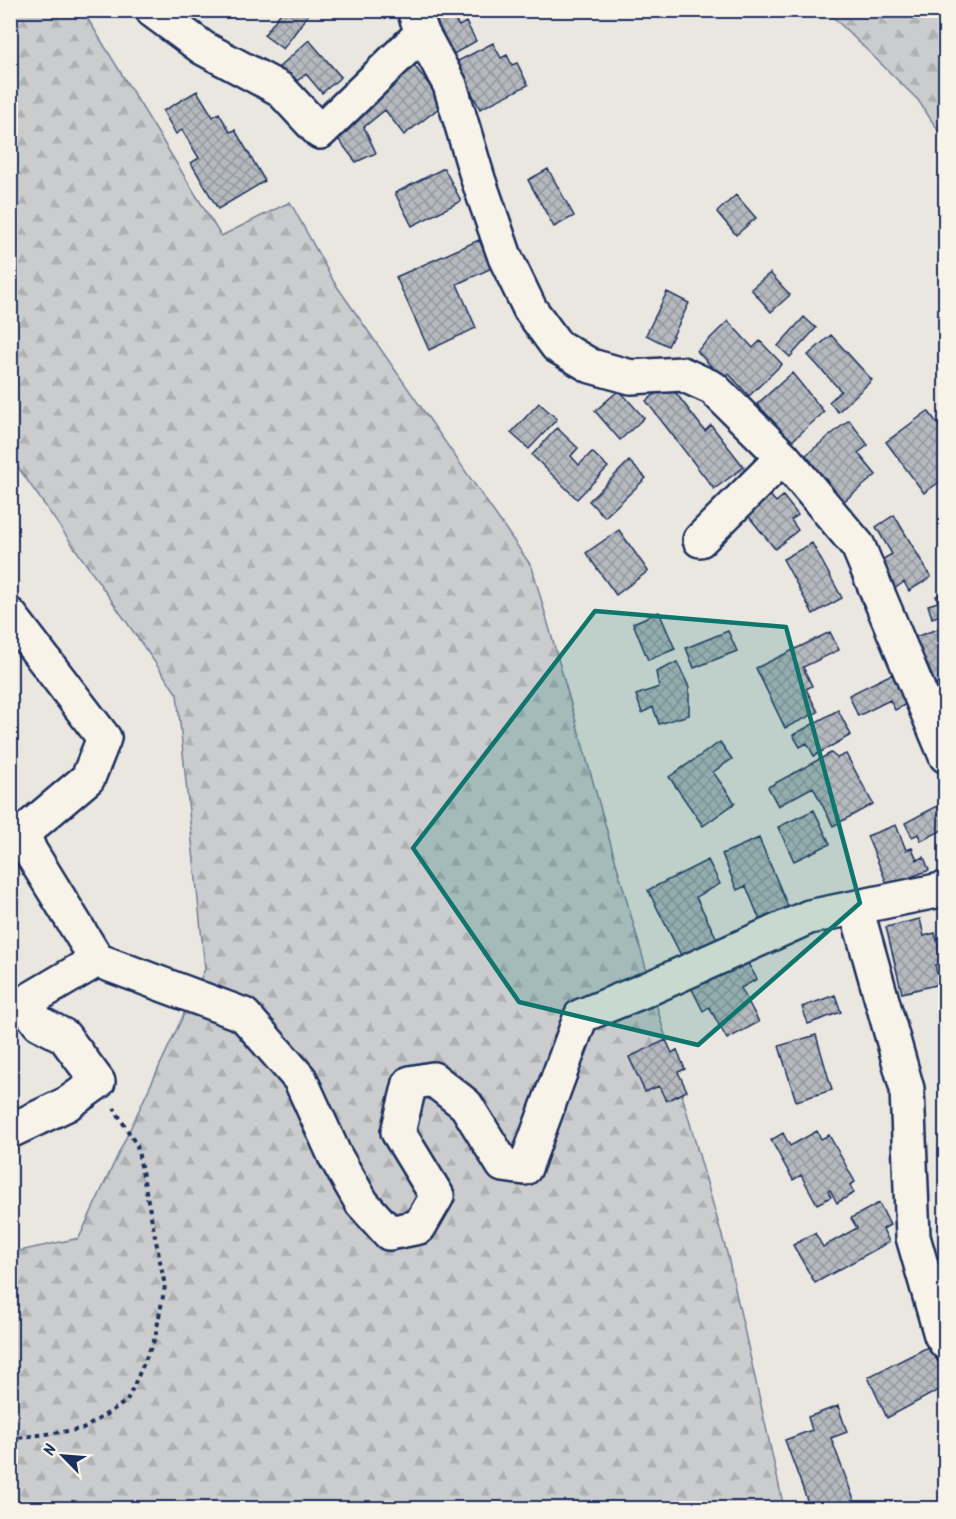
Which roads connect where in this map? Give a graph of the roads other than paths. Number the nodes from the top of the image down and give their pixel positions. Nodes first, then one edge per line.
1 (153, 11) edge
2 (418, 22) edge
3 (783, 457) junction
4 (700, 540) dead end
5 (10, 615) edge
6 (945, 756) edge
7 (945, 889) edge
8 (856, 908) junction
9 (97, 960) junction
10 (10, 1131) edge
11 (945, 1343) edge

1 - 2 street
2 - 3 street
3 - 4 street
3 - 6 street
5 - 9 street
7 - 8 street
8 - 9 street
8 - 11 street
9 - 10 street

